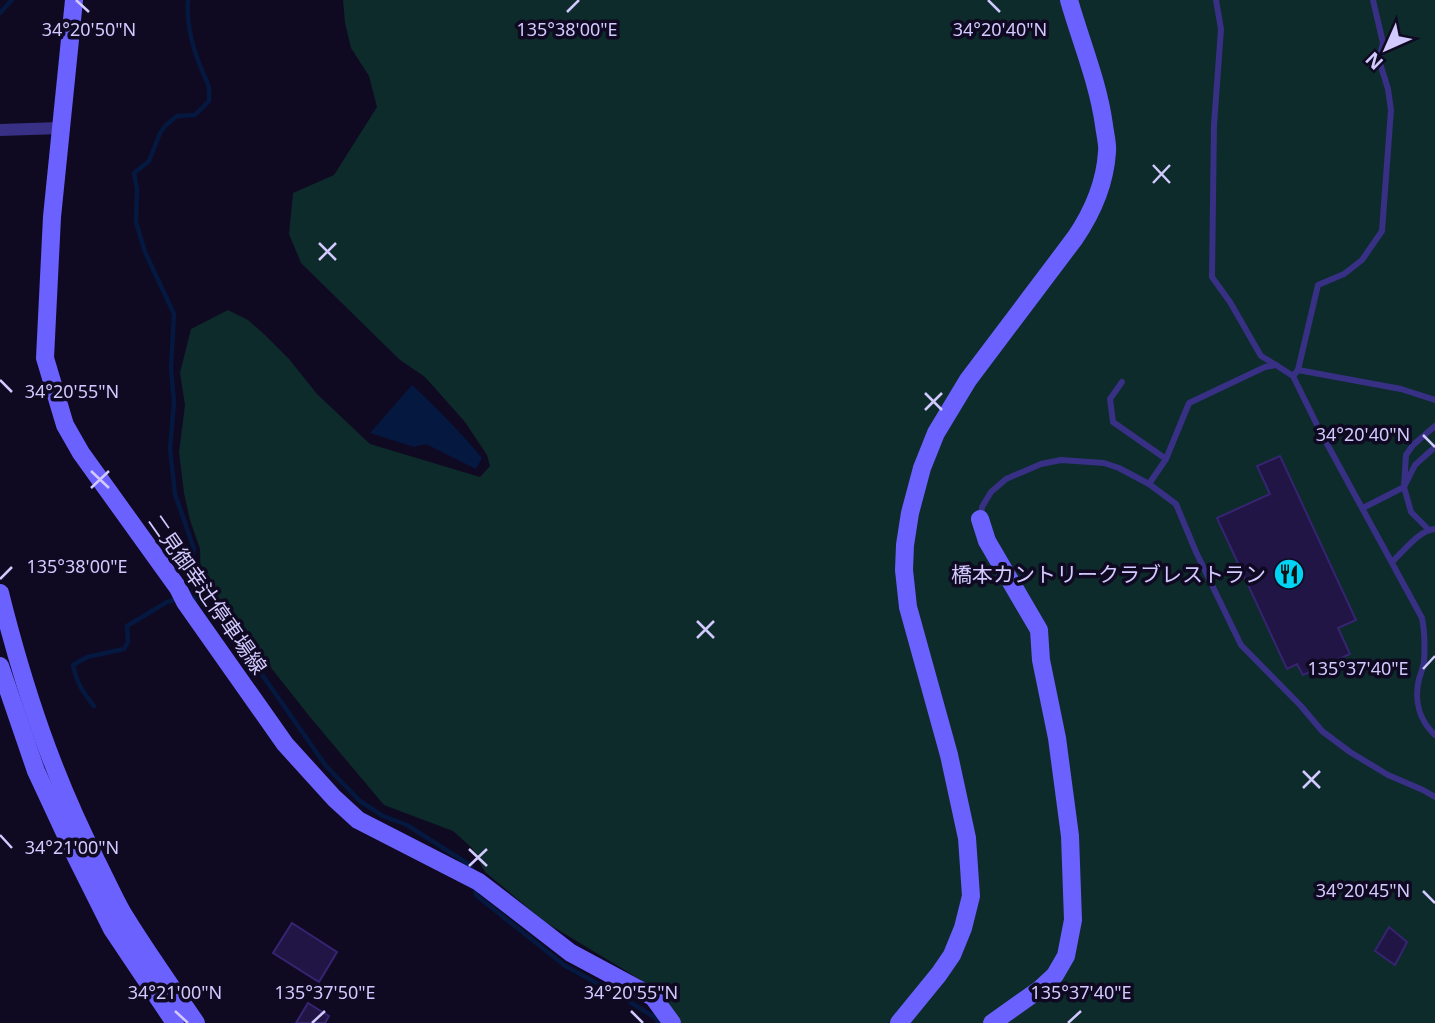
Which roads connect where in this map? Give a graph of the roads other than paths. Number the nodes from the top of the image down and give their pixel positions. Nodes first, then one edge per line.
1 (74, 0) edge
2 (1069, 0) edge
3 (1216, 0) edge
4 (1373, 0) edge
5 (60, 128) junction
6 (0, 130) edge
7 (1276, 365) junction
8 (1296, 373) junction
9 (1122, 382) dead end
10 (1435, 400) edge
11 (1435, 426) edge
12 (1435, 447) edge
13 (1166, 459) junction
14 (1149, 484) junction
15 (1404, 487) junction
16 (1363, 508) junction
17 (980, 519) joint
18 (1431, 529) edge
19 (1392, 562) junction
20 (0, 593) edge
21 (0, 666) edge
22 (1435, 735) edge
23 (1435, 797) edge
24 (175, 1023) edge
25 (196, 1023) edge
26 (671, 1023) edge
27 (899, 1023) edge
28 (992, 1023) edge

1 - 5 street, 二見御幸辻停車場線
2 - 27 street
3 - 7 lane
4 - 8 lane
5 - 6 street
5 - 26 street, 二見御幸辻停車場線
7 - 8 lane
7 - 13 lane
8 - 10 lane
8 - 16 lane
9 - 13 lane
11 - 15 lane
12 - 15 lane
13 - 14 lane
14 - 17 lane
14 - 23 lane
15 - 16 lane
15 - 18 lane
16 - 19 lane
17 - 28 street
18 - 19 lane
19 - 22 lane
20 - 25 street
21 - 24 street

